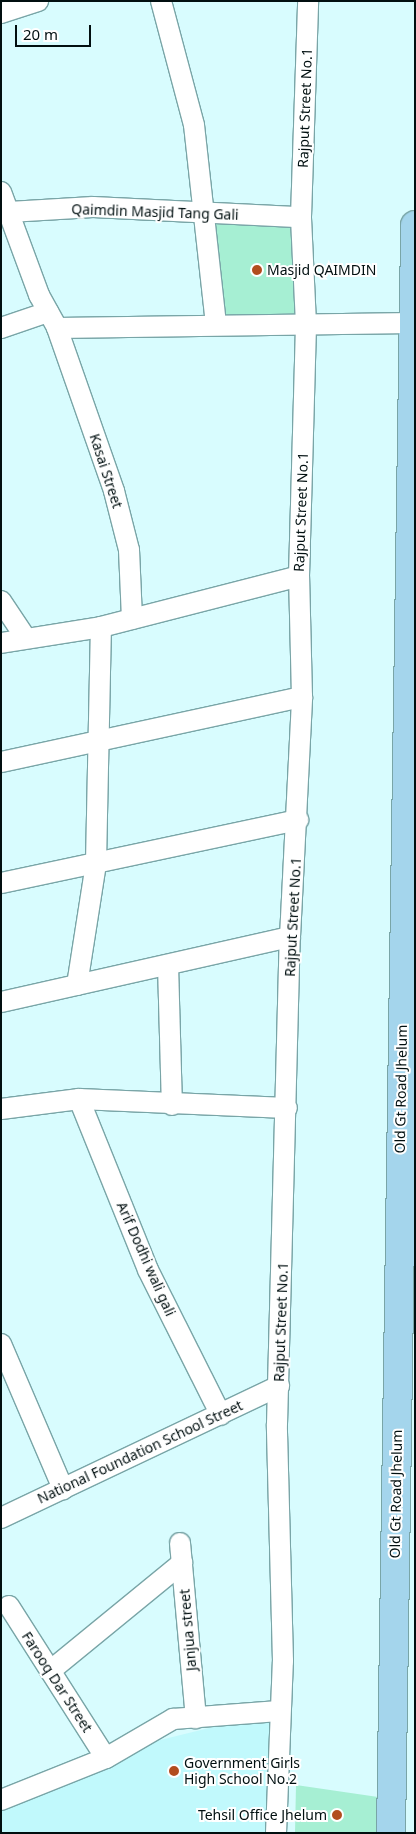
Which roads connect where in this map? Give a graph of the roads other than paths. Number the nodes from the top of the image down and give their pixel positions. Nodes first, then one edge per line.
1 (38, 1) edge
2 (161, 1) edge
3 (308, 1) edge
4 (1, 13) edge
5 (1, 192) edge
6 (9, 212) junction
7 (202, 214) junction
8 (301, 217) junction
9 (415, 225) edge
10 (52, 320) junction
11 (413, 323) junction
12 (306, 324) junction
13 (216, 325) junction
14 (1, 328) edge
15 (299, 576) junction
16 (1, 601) edge
17 (132, 619) junction
18 (101, 627) junction
19 (25, 637) junction
20 (1, 643) edge
21 (302, 697) junction
22 (98, 740) junction
23 (1, 762) edge
24 (298, 820) junction
25 (96, 863) junction
26 (1, 883) edge
27 (290, 937) junction
28 (168, 965) junction
29 (77, 985) junction
30 (1, 1002) edge
31 (79, 1099) junction
32 (172, 1105) junction
33 (1, 1108) edge
34 (287, 1108) junction
35 (1, 1344) edge
36 (279, 1386) junction
37 (221, 1415) junction
38 (63, 1489) junction
39 (1, 1518) edge
40 (180, 1543) dead end
41 (182, 1564) junction
42 (9, 1606) dead end
43 (50, 1671) junction
44 (279, 1711) junction
45 (196, 1718) junction
46 (106, 1758) junction
47 (2, 1799) edge
48 (276, 1833) edge
49 (391, 1833) edge

1 - 4 street
2 - 7 street
3 - 8 street, Rajput Street No.1
5 - 6 street, Kasai Street
6 - 7 street, Qaimdin Masjid Tang Gali
6 - 10 street, Kasai Street
7 - 8 street, Qaimdin Masjid Tang Gali
7 - 13 street
8 - 12 street, Rajput Street No.1
9 - 11 main road, Old Gt Road Jhelum
10 - 13 street
10 - 14 street
10 - 17 street, Kasai Street
11 - 12 street
11 - 49 main road, Old Gt Road Jhelum
12 - 13 street
12 - 15 street, Rajput Street No.1
15 - 17 street
15 - 21 street, Rajput Street No.1
16 - 19 street
17 - 18 street
18 - 19 street
18 - 22 street
19 - 20 street
21 - 22 street
21 - 24 street, Rajput Street No.1
22 - 23 street
22 - 25 street
24 - 25 street
24 - 27 street, Rajput Street No.1
25 - 26 street
25 - 29 street
27 - 28 street
27 - 34 street, Rajput Street No.1
28 - 29 street
28 - 32 street
29 - 30 street
31 - 32 street
31 - 33 street
31 - 37 street, Arif Dodhi wali gali
32 - 34 street
34 - 36 street, Rajput Street No.1
35 - 38 street
36 - 37 street, National Foundation School Street
36 - 44 street, Rajput Street No.1
37 - 38 street, National Foundation School Street
38 - 39 street, National Foundation School Street
40 - 41 street, Janjua street
41 - 43 street
41 - 45 street, Janjua street
42 - 43 street, Farooq Dar Street
43 - 46 street, Farooq Dar Street
44 - 45 street
44 - 48 street, Rajput Street No.1
45 - 46 street
46 - 47 street

